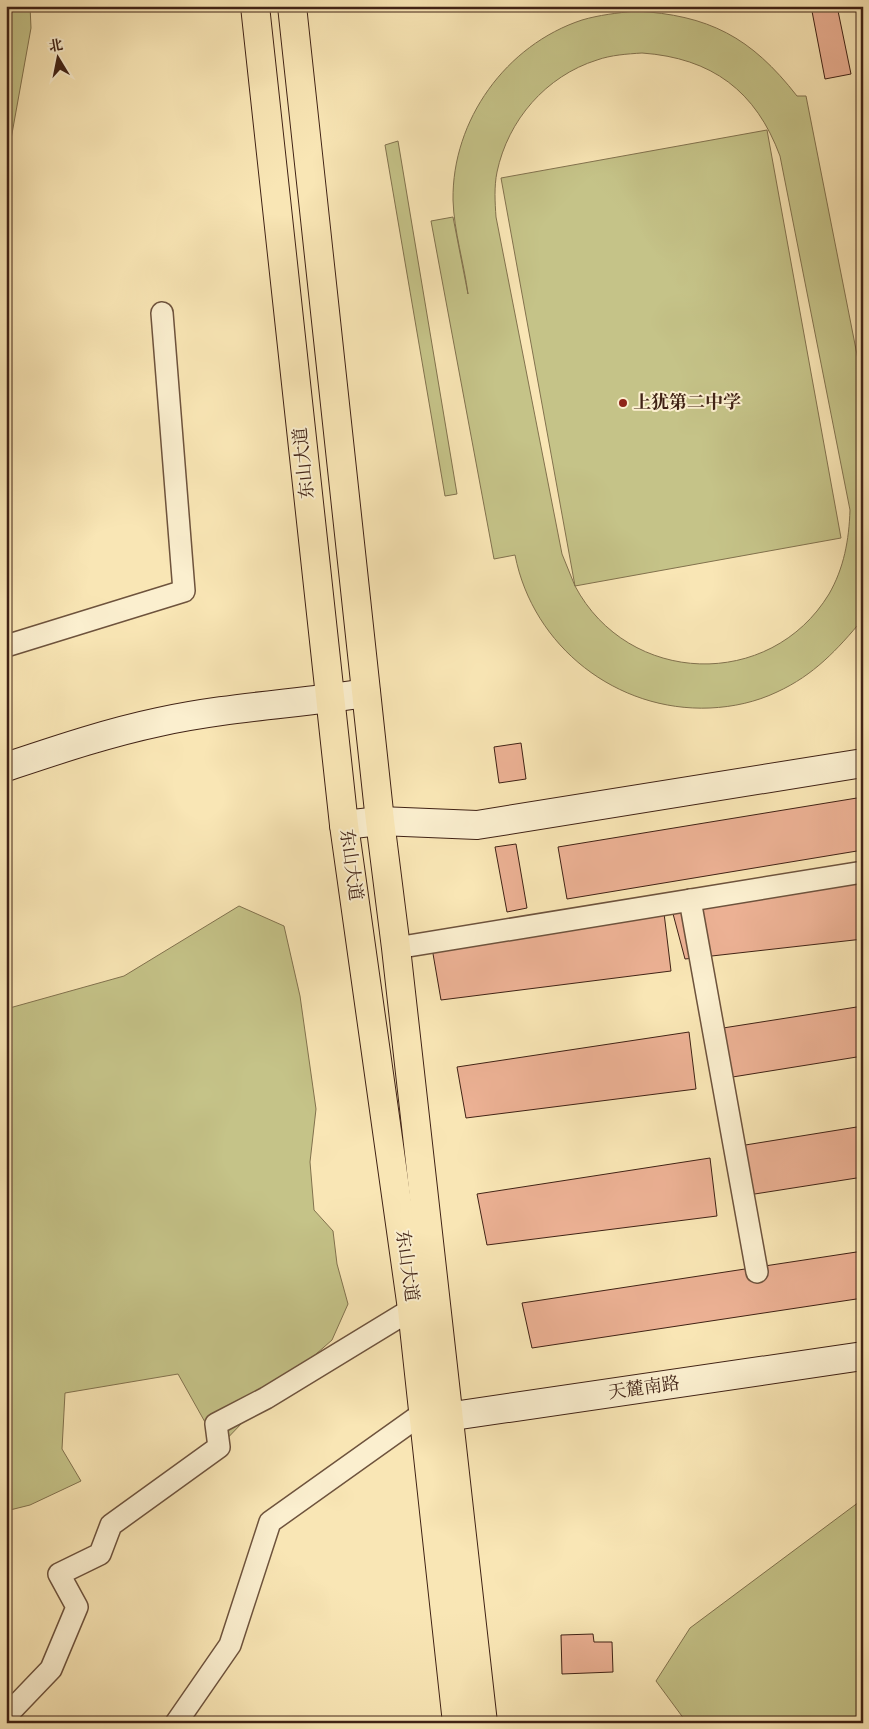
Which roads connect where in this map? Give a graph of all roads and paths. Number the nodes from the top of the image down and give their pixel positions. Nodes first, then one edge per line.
1 (255, 6) edge
2 (292, 6) edge
3 (162, 313) dead end
4 (6, 646) edge
5 (366, 693) junction
6 (331, 698) junction
7 (863, 763) edge
8 (6, 767) edge
9 (380, 821) junction
10 (344, 825) junction
11 (863, 872) edge
12 (690, 900) junction
13 (396, 948) junction
14 (758, 1272) dead end
15 (412, 1309) junction
16 (863, 1356) edge
17 (432, 1417) junction
18 (6, 1716) edge
19 (176, 1723) edge
20 (456, 1723) edge
21 (483, 1723) edge

1 - 6 main road, 东山大道
2 - 5 main road, 东山大道
3 - 4 street
5 - 6 street
5 - 9 main road, 东山大道
6 - 8 street
6 - 10 main road, 东山大道
7 - 9 street
9 - 10 street
9 - 13 main road, 东山大道
10 - 15 main road, 东山大道
11 - 12 street
12 - 13 street
12 - 14 street
13 - 17 main road, 东山大道
15 - 17 main road, 东山大道
15 - 18 street
16 - 17 street, 天麓南路
17 - 19 street
17 - 20 main road, 东山大道
17 - 21 main road, 东山大道

